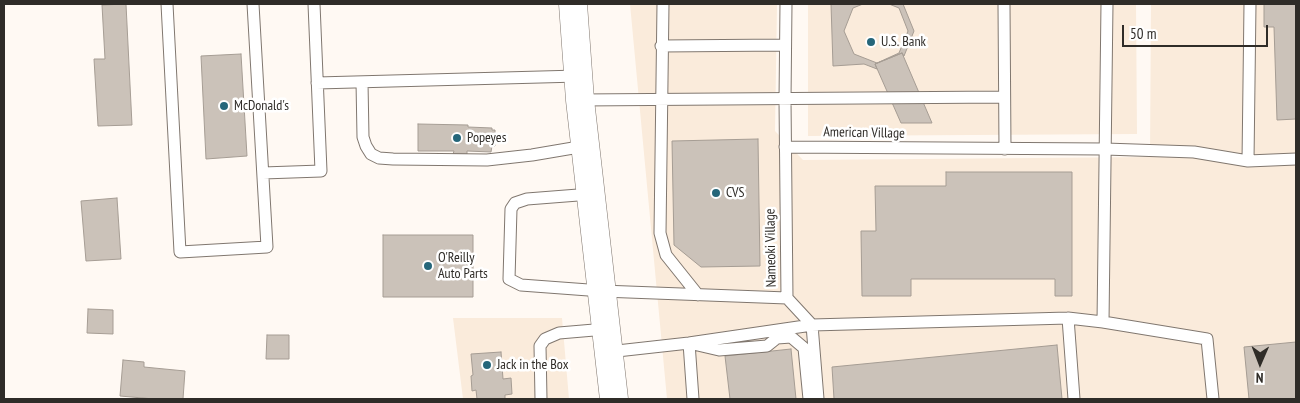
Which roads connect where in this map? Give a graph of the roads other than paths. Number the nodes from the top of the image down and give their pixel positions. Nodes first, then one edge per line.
1 (167, 4) edge
2 (253, 4) edge
3 (314, 4) edge
4 (573, 4) edge
5 (663, 4) edge
6 (786, 4) edge
7 (1004, 4) edge
8 (1107, 4) edge
9 (1250, 4) edge
10 (785, 45) junction
11 (662, 46) junction
12 (362, 82) junction
13 (317, 83) junction
14 (579, 88) junction
15 (1004, 97) junction
16 (660, 100) junction
17 (785, 100) junction
18 (585, 146) junction
19 (785, 147) junction
20 (1105, 149) junction
21 (1005, 150) junction
22 (1296, 159) edge
23 (1248, 160) junction
24 (263, 174) junction
25 (591, 194) junction
26 (602, 291) junction
27 (698, 294) junction
28 (787, 298) junction
29 (1068, 318) junction
30 (1104, 322) junction
31 (812, 325) junction
32 (607, 341) junction
33 (688, 343) junction
34 (541, 399) edge
35 (614, 399) edge
36 (693, 399) edge
37 (809, 399) edge
38 (818, 399) edge
39 (1074, 399) edge
40 (1213, 399) edge

1 - 24 lane
2 - 24 lane
3 - 13 lane
4 - 14 main road
5 - 11 lane
6 - 10 lane
7 - 15 lane
8 - 20 lane
9 - 23 lane
10 - 11 lane
10 - 17 lane
11 - 16 lane
12 - 13 lane
12 - 14 lane
12 - 18 lane
13 - 24 lane
14 - 16 lane
14 - 18 main road
15 - 17 lane
15 - 21 lane
16 - 17 lane
16 - 27 lane
17 - 19 lane
18 - 25 main road
19 - 21 lane, American Village
19 - 28 lane, Nameoki Village
20 - 21 lane, American Village
20 - 23 lane, American Village
20 - 30 lane
22 - 23 lane, American Village
25 - 26 main road
25 - 26 lane
26 - 27 lane
26 - 32 main road
27 - 28 lane
28 - 31 lane, Nameoki Village
29 - 30 lane
29 - 31 lane
29 - 39 lane
30 - 40 lane
31 - 33 lane
31 - 38 lane
32 - 33 lane
32 - 34 lane
32 - 35 main road
33 - 36 lane
33 - 37 lane

